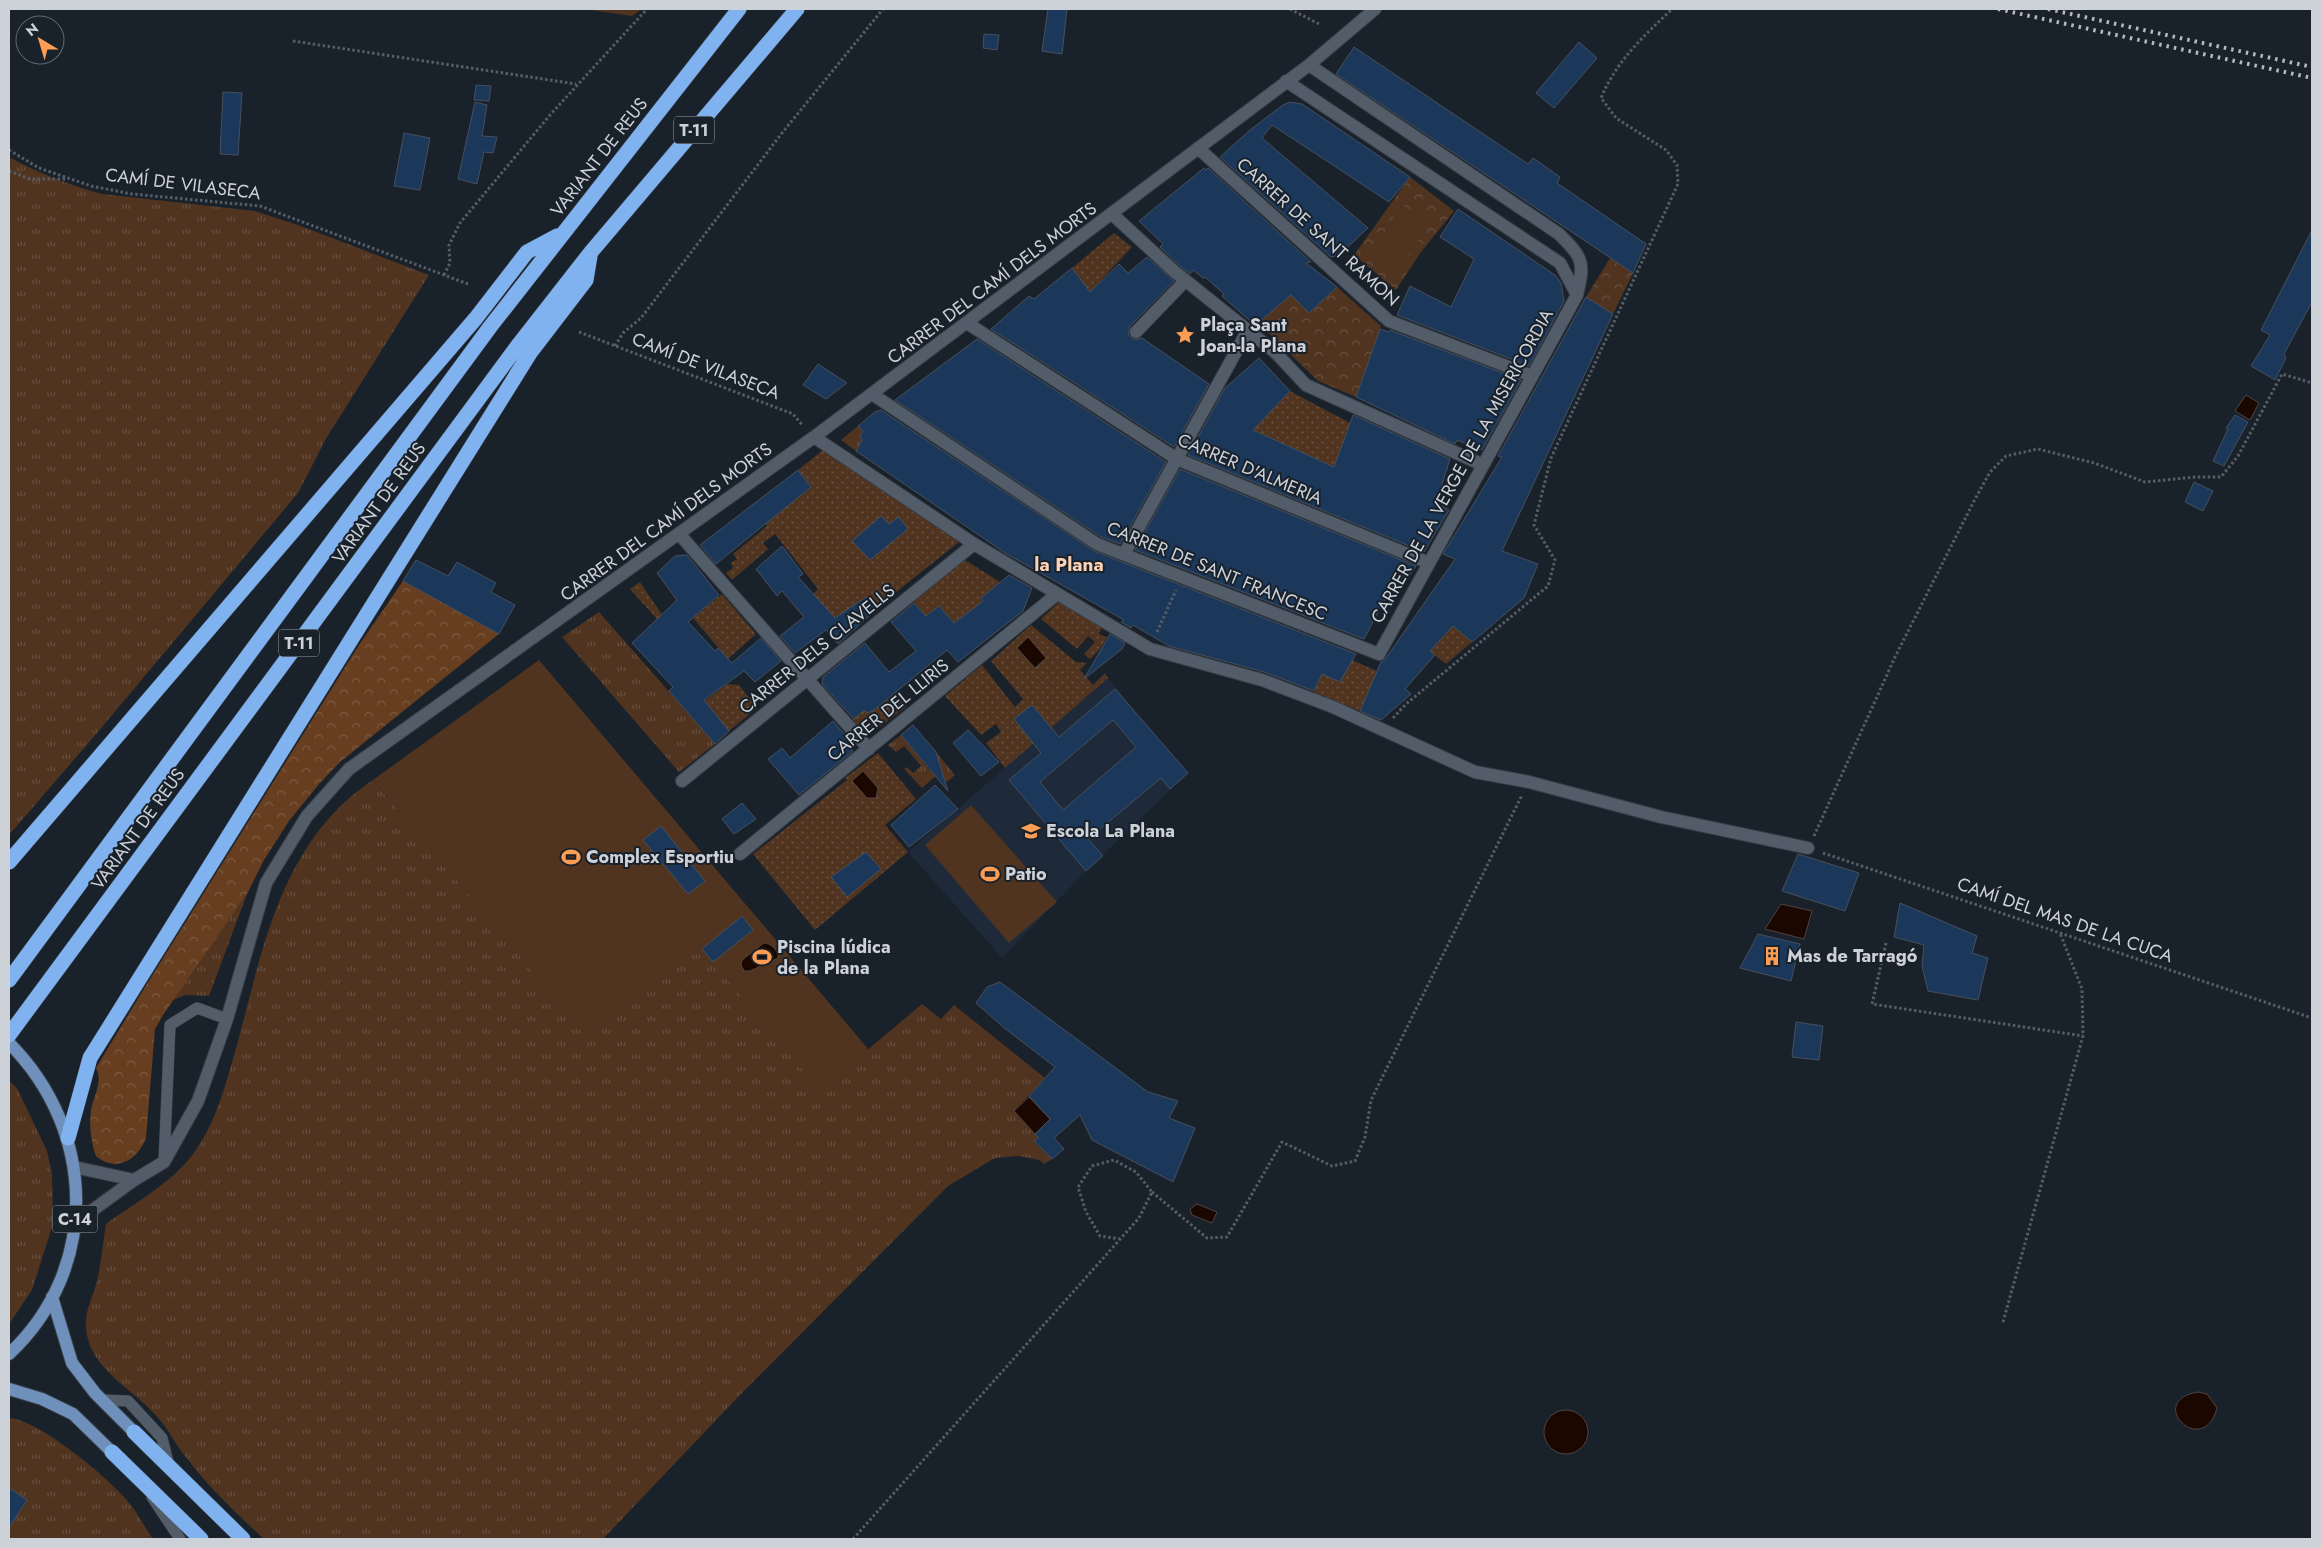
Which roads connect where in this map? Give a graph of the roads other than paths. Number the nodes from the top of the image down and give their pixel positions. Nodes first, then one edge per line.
1 (739, 9) edge
2 (797, 9) edge
3 (1375, 9) edge
4 (1310, 66) junction
5 (1286, 82) junction
6 (1198, 148) junction
7 (1112, 214) junction
8 (563, 233) junction
9 (591, 252) junction
10 (1577, 252) junction
11 (1560, 263) junction
12 (1186, 281) junction
13 (1577, 295) junction
14 (967, 323) junction
15 (1248, 330) junction
16 (1136, 332) dead end
17 (1532, 376) junction
18 (872, 394) junction
19 (814, 438) junction
20 (1177, 459) junction
21 (1483, 465) junction
22 (680, 535) junction
23 (974, 544) junction
24 (1124, 554) junction
25 (1428, 564) junction
26 (1057, 594) junction
27 (1379, 654) joint
28 (807, 679) junction
29 (868, 749) junction
30 (682, 781) dead end
31 (1808, 848) road end
32 (740, 854) dead end
33 (9, 862) edge
34 (9, 980) edge
35 (227, 1019) junction
36 (9, 1035) edge
37 (9, 1043) edge
38 (68, 1138) junction
39 (164, 1162) junction
40 (74, 1167) junction
41 (134, 1180) junction
42 (75, 1223) junction
43 (52, 1297) junction
44 (9, 1354) edge
45 (9, 1389) edge
46 (103, 1400) junction
47 (134, 1432) joint
48 (112, 1452) joint
49 (168, 1466) junction
50 (145, 1484) junction
51 (180, 1539) edge
52 (201, 1539) edge
53 (243, 1539) edge

1 - 8 highway, VARIANT DE REUS / T-11
2 - 9 highway, VARIANT DE REUS / T-11
3 - 4 street, CARRER DEL CAMÍ DELS MORTS
4 - 5 street, CARRER DEL CAMÍ DELS MORTS
4 - 10 street
5 - 6 street, CARRER DEL CAMÍ DELS MORTS
5 - 11 street
6 - 7 street, CARRER DEL CAMÍ DELS MORTS
6 - 17 street, CARRER DE SANT RAMON
7 - 12 street
7 - 14 street, CARRER DEL CAMÍ DELS MORTS
8 - 33 highway
8 - 34 highway, VARIANT DE REUS / T-11
9 - 36 highway, VARIANT DE REUS / T-11
9 - 38 highway
10 - 11 street
10 - 13 street, CARRER DE LA VERGE DE LA MISERICORDIA
11 - 13 street
12 - 15 street
12 - 16 street
13 - 17 street, CARRER DE LA VERGE DE LA MISERICORDIA
14 - 18 street, CARRER DEL CAMÍ DELS MORTS
14 - 20 street, CARRER D'ALMERIA
15 - 20 street
15 - 21 street
17 - 21 street, CARRER DE LA VERGE DE LA MISERICORDIA
18 - 19 street, CARRER DEL CAMÍ DELS MORTS
18 - 24 street, CARRER DE SANT FRANCESC
19 - 22 street, CARRER DEL CAMÍ DELS MORTS
19 - 23 street
20 - 24 street
20 - 25 street, CARRER D'ALMERIA
21 - 25 street, CARRER DE LA VERGE DE LA MISERICORDIA
22 - 28 street
22 - 35 street, CARRER DEL CAMÍ DELS MORTS
23 - 26 street
23 - 28 street, CARRER DELS CLAVELLS
24 - 27 street, CARRER DE SANT FRANCESC
25 - 27 street, CARRER DE LA VERGE DE LA MISERICORDIA
26 - 29 street, CARRER DEL LLIRIS
26 - 31 street
28 - 29 street
28 - 30 street, CARRER DELS CLAVELLS
29 - 32 street, CARRER DEL LLIRIS
35 - 39 street, CARRER DEL CAMÍ DELS MORTS
35 - 39 lane
37 - 38 main road, C-14
38 - 40 main road, C-14
39 - 41 street, CARRER DEL CAMÍ DELS MORTS
40 - 41 street
40 - 42 main road, C-14
41 - 42 street, CARRER DEL CAMÍ DELS MORTS
42 - 43 main road, C-14
43 - 44 main road, C-14
43 - 46 main road
45 - 48 main road
46 - 47 main road
46 - 49 lane
47 - 49 highway
48 - 50 highway
49 - 53 highway
50 - 51 lane
50 - 52 highway

